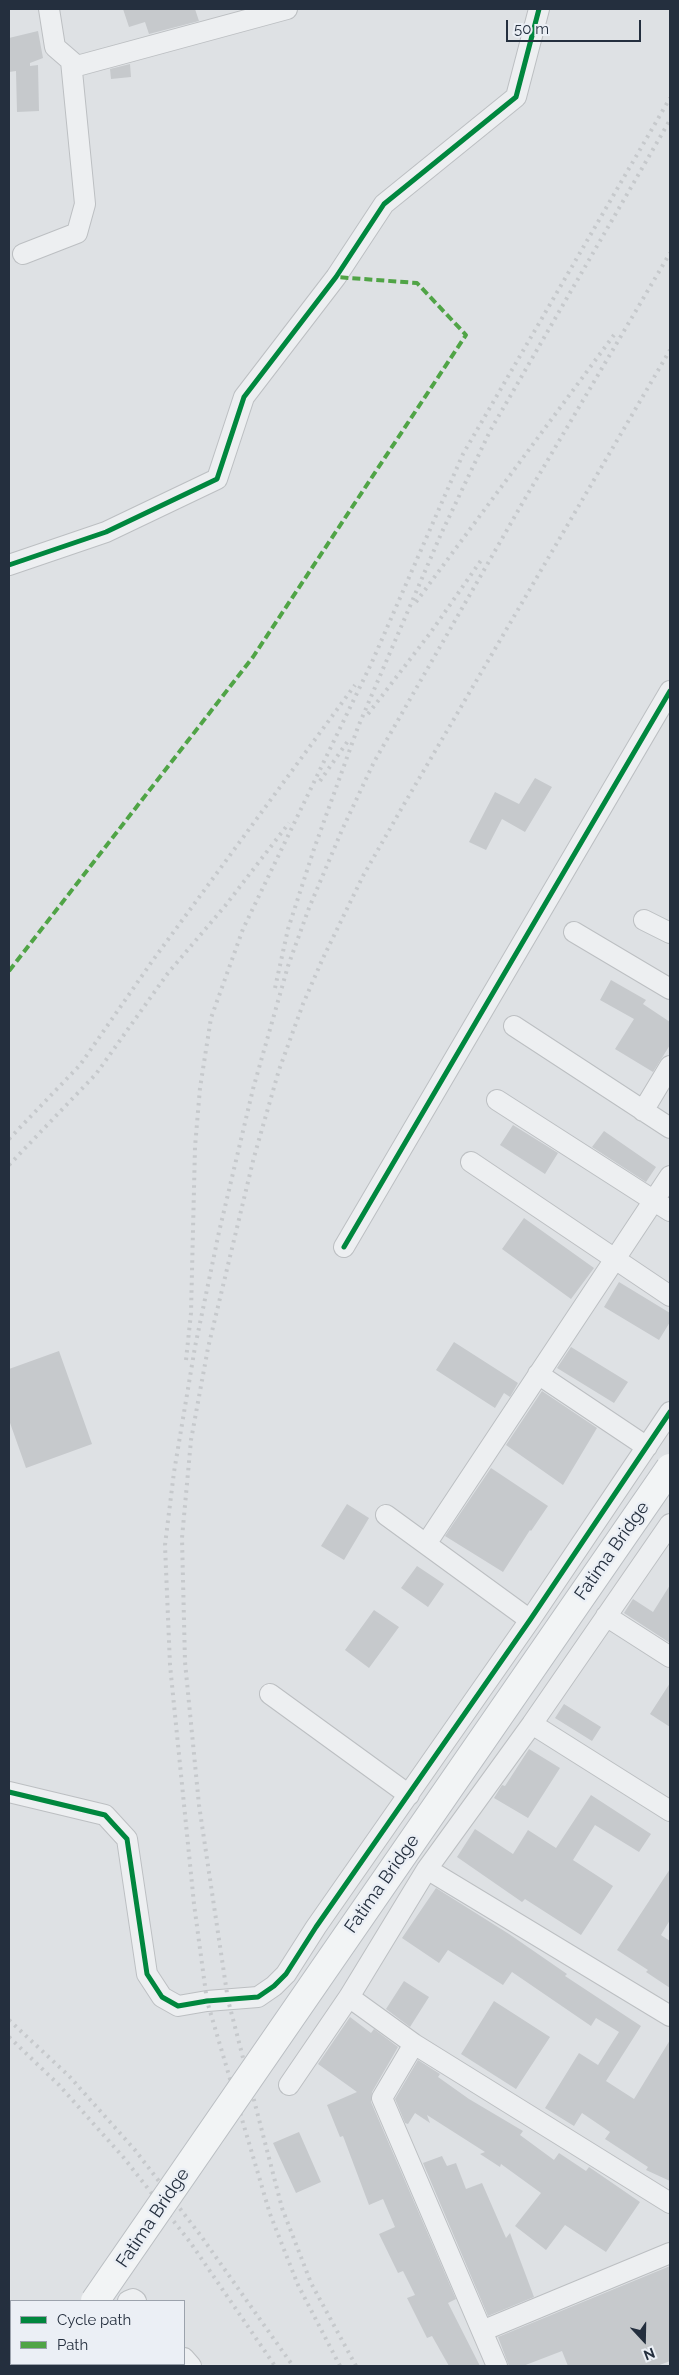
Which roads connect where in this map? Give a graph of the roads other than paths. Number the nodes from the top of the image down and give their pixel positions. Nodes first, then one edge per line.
1 (287, 9) edge
2 (539, 9) edge
3 (55, 10) edge
4 (71, 61) junction
5 (23, 254) dead end
6 (9, 565) edge
7 (670, 691) edge
8 (644, 920) dead end
9 (574, 932) dead end
10 (670, 933) edge
11 (670, 989) edge
12 (514, 1026) dead end
13 (670, 1066) edge
14 (497, 1100) dead end
15 (643, 1110) junction
16 (670, 1128) edge
17 (471, 1162) dead end
18 (670, 1176) edge
19 (662, 1206) edge
20 (344, 1247) dead end
21 (615, 1259) junction
22 (670, 1296) edge
23 (538, 1374) junction
24 (670, 1412) edge
25 (647, 1447) junction
26 (670, 1468) edge
27 (386, 1515) dead end
28 (670, 1524) edge
29 (426, 1544) junction
30 (606, 1616) junction
31 (530, 1620) junction
32 (670, 1656) edge
33 (270, 1694) dead end
34 (532, 1724) junction
35 (9, 1792) edge
36 (409, 1795) junction
37 (670, 1811) edge
38 (427, 1869) junction
39 (349, 1997) junction
40 (670, 2016) edge
41 (414, 2044) junction
42 (289, 2085) dead end
43 (670, 2203) edge
44 (670, 2253) edge
45 (96, 2300) edge
46 (482, 2331) junction
47 (497, 2366) edge

1 - 4 street
2 - 6 street
3 - 4 street
4 - 5 street
7 - 20 street
8 - 10 street
9 - 11 street
12 - 15 street
13 - 15 street
14 - 19 street
15 - 16 street
17 - 21 street
18 - 19 street
19 - 21 street
21 - 22 street
21 - 23 street
23 - 25 street
23 - 29 street
24 - 25 street
25 - 31 street
26 - 45 main road, Fatima Bridge, bridge
27 - 29 street
28 - 30 street
29 - 31 street
30 - 32 street
30 - 34 street
31 - 36 street
33 - 36 street
34 - 37 street
34 - 38 street
35 - 36 street
38 - 39 street
38 - 40 street
39 - 41 street
39 - 42 street
41 - 43 street
41 - 46 street
44 - 46 street
46 - 47 street

